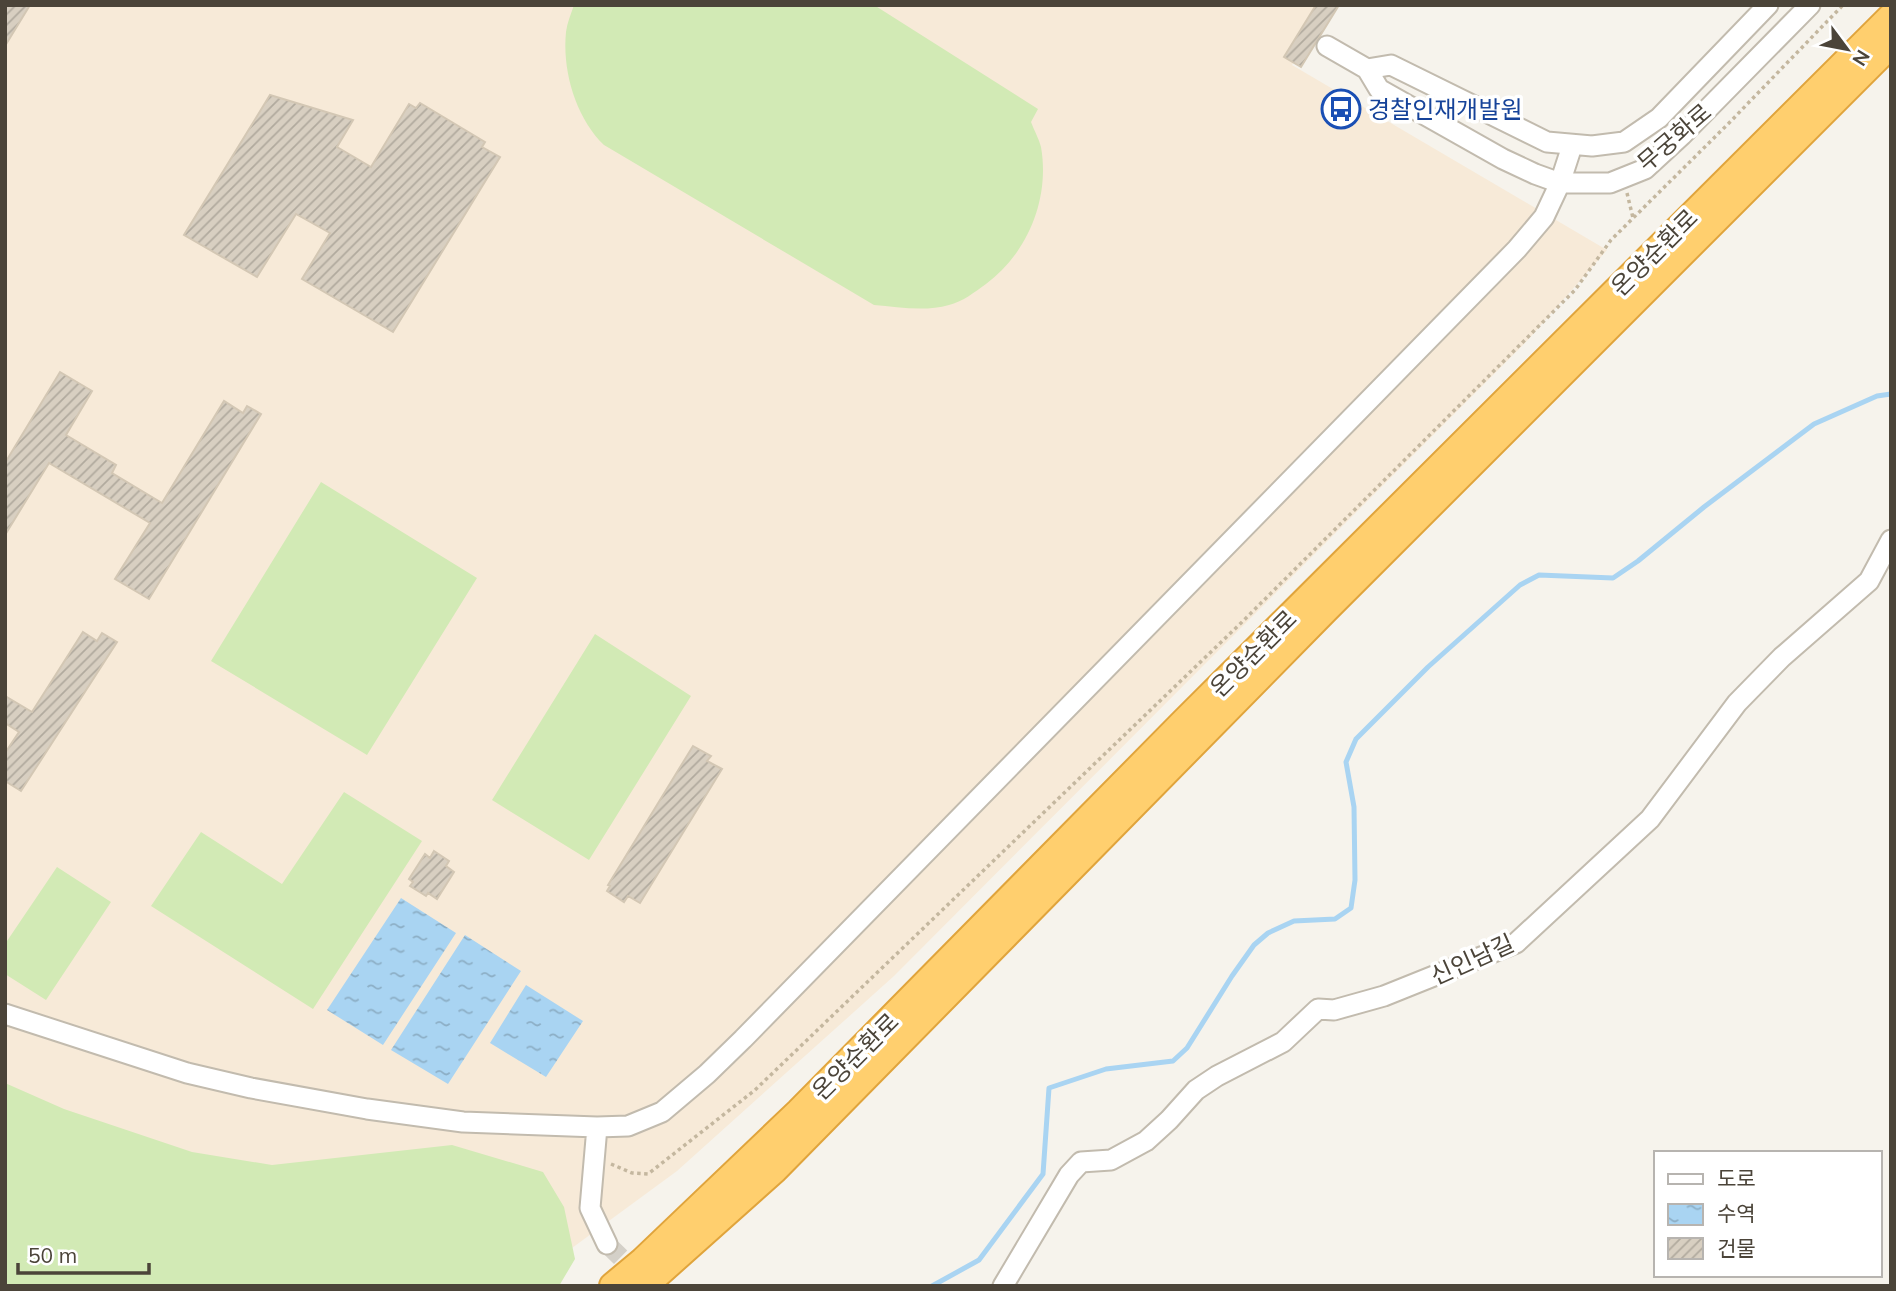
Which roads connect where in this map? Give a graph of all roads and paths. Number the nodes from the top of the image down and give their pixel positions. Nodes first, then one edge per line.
1 (1768, 5) edge
2 (1810, 5) edge
3 (1843, 5) edge
4 (1891, 16) edge
5 (1891, 44) edge
6 (1327, 46) dead end
7 (1367, 69) junction
8 (1572, 146) junction
9 (1623, 177) junction
10 (1560, 184) junction
11 (1633, 218) junction
12 (1891, 540) edge
13 (5, 1014) edge
14 (597, 1127) junction
15 (594, 1165) junction
16 (607, 1244) tunnel mouth
17 (613, 1286) edge
18 (643, 1286) edge
19 (1003, 1286) edge

1 - 8 street, 무궁화로
2 - 9 street, 무궁화로
3 - 11 path
4 - 17 highway, 온양순환로
5 - 18 highway, 온양순환로
6 - 7 street, 무궁화로
7 - 8 street, 무궁화로
7 - 10 street, 무궁화로
8 - 10 street
9 - 10 street, 무궁화로
9 - 11 path
10 - 14 street
11 - 15 path
12 - 19 street, 신인남길
13 - 14 street
14 - 15 street
15 - 16 street

